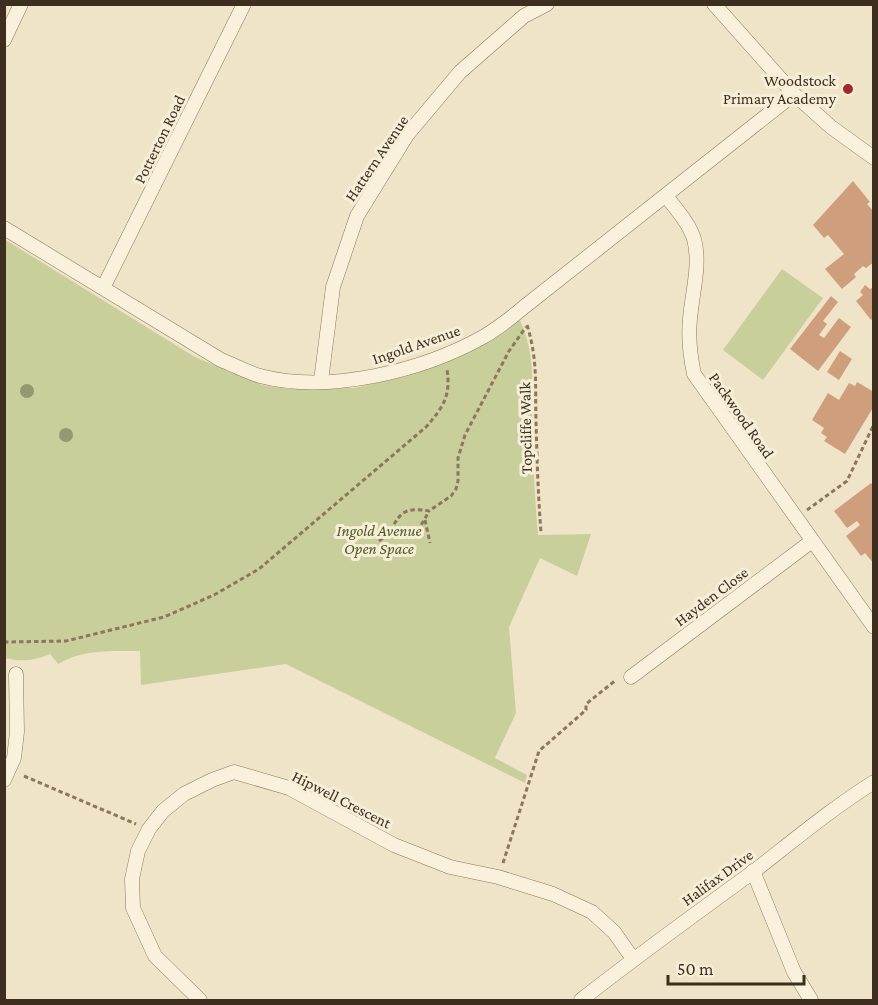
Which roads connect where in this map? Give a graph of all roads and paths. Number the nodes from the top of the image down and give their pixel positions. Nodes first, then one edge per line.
1 (21, 4) edge
2 (244, 4) edge
3 (516, 4) edge
4 (547, 4) edge
5 (714, 4) edge
6 (524, 16) junction
7 (4, 40) edge
8 (794, 94) junction
9 (873, 158) edge
10 (666, 196) junction
11 (4, 228) edge
12 (103, 288) junction
13 (524, 308) junction
14 (527, 325) junction
15 (444, 355) junction
16 (321, 381) junction
17 (873, 424) edge
18 (429, 511) junction
19 (425, 518) junction
20 (796, 518) junction
21 (540, 532) dead end
22 (388, 535) junction
23 (379, 541) dead end
24 (812, 541) junction
25 (430, 543) dead end
26 (873, 627) edge
27 (4, 642) edge
28 (16, 674) dead end
29 (631, 677) joint
30 (7, 775) edge
31 (873, 782) edge
32 (149, 829) junction
33 (753, 871) junction
34 (498, 877) junction
35 (633, 959) junction
36 (200, 1000) edge
37 (581, 1000) edge
38 (811, 1000) edge

1 - 7 street
2 - 12 street, Potterton Road
3 - 6 street
4 - 6 street, Hattern Avenue
5 - 8 street
6 - 16 street, Hattern Avenue
8 - 9 street
8 - 10 street, Ingold Avenue
10 - 13 street, Ingold Avenue
10 - 20 street, Packwood Road
11 - 12 street, Ingold Avenue
12 - 16 street, Ingold Avenue
13 - 14 path, Topcliffe Walk
13 - 15 street, Ingold Avenue
14 - 18 path
14 - 21 path, Topcliffe Walk
15 - 16 street, Ingold Avenue
15 - 27 path
17 - 20 path
18 - 19 path
18 - 22 path
19 - 22 path
19 - 25 path
20 - 24 street, Packwood Road
22 - 23 path
24 - 26 street, Packwood Road
24 - 29 street, Hayden Close
28 - 30 street
29 - 34 path
30 - 32 path
31 - 33 street, Halifax Drive
32 - 34 street, Hipwell Crescent
32 - 36 street, Hipwell Crescent
33 - 35 street, Halifax Drive
33 - 38 street
34 - 35 street, Hipwell Crescent
35 - 37 street, Halifax Drive

